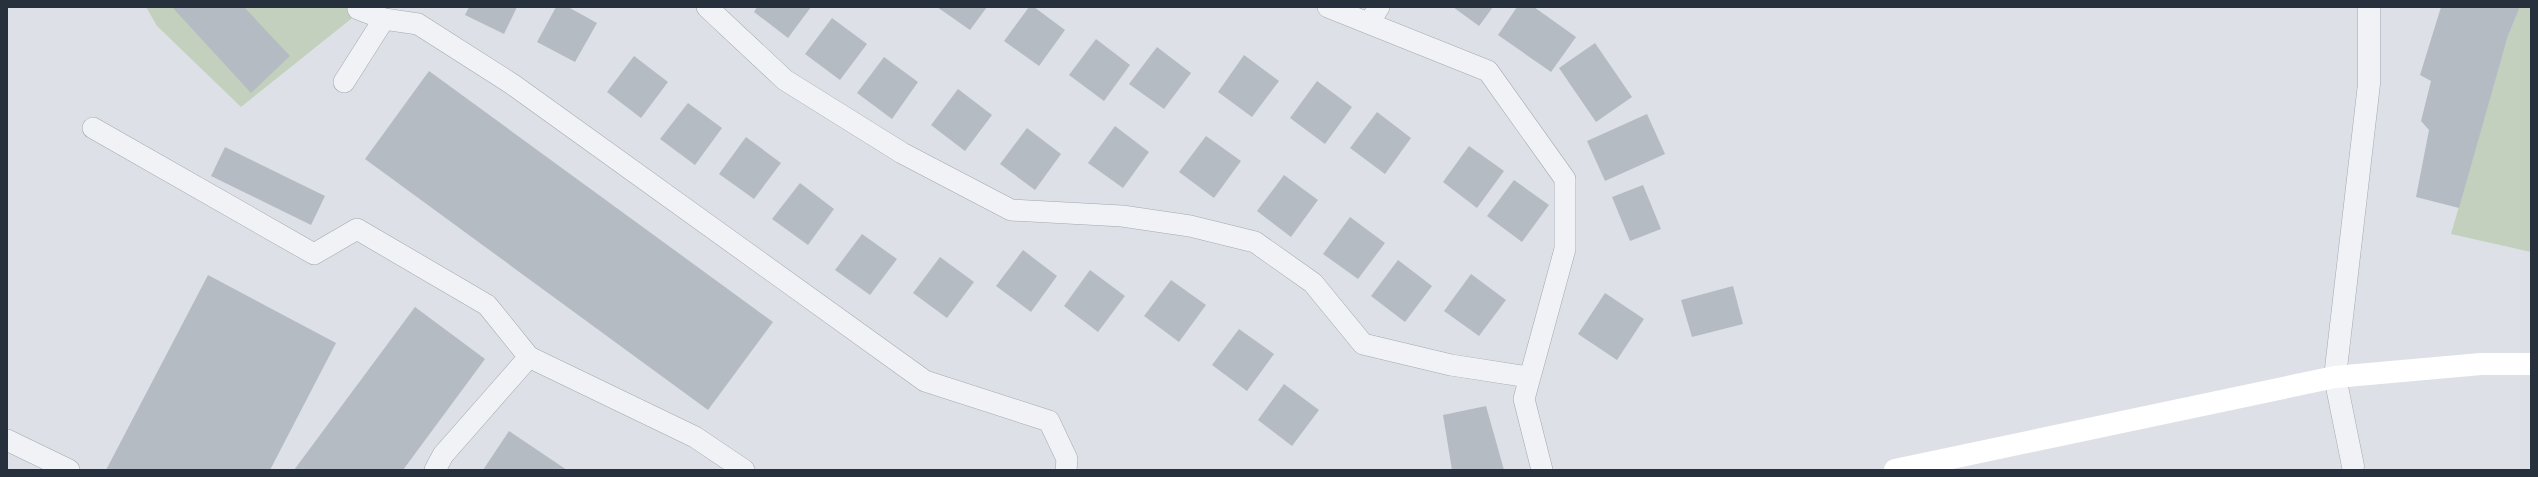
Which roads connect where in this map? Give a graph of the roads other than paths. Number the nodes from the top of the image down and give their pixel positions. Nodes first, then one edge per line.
1 (707, 7) edge
2 (1328, 7) edge
3 (2369, 7) edge
4 (358, 9) dead end
5 (1374, 15) edge
6 (384, 19) junction
7 (344, 82) dead end
8 (94, 128) dead end
9 (530, 357) junction
10 (2531, 364) edge
11 (1529, 377) junction
12 (2335, 377) junction
13 (7, 440) edge
14 (2353, 466) dead end
15 (69, 470) edge
16 (435, 470) edge
17 (744, 470) edge
18 (1066, 470) edge
19 (1542, 470) edge
20 (1894, 470) edge

1 - 11 lane
2 - 5 lane
3 - 12 street
4 - 6 lane
5 - 11 lane
6 - 7 lane
6 - 18 lane
8 - 9 lane
9 - 16 lane
9 - 17 lane
10 - 12 street
11 - 19 lane
12 - 14 street
12 - 20 street
13 - 15 lane

